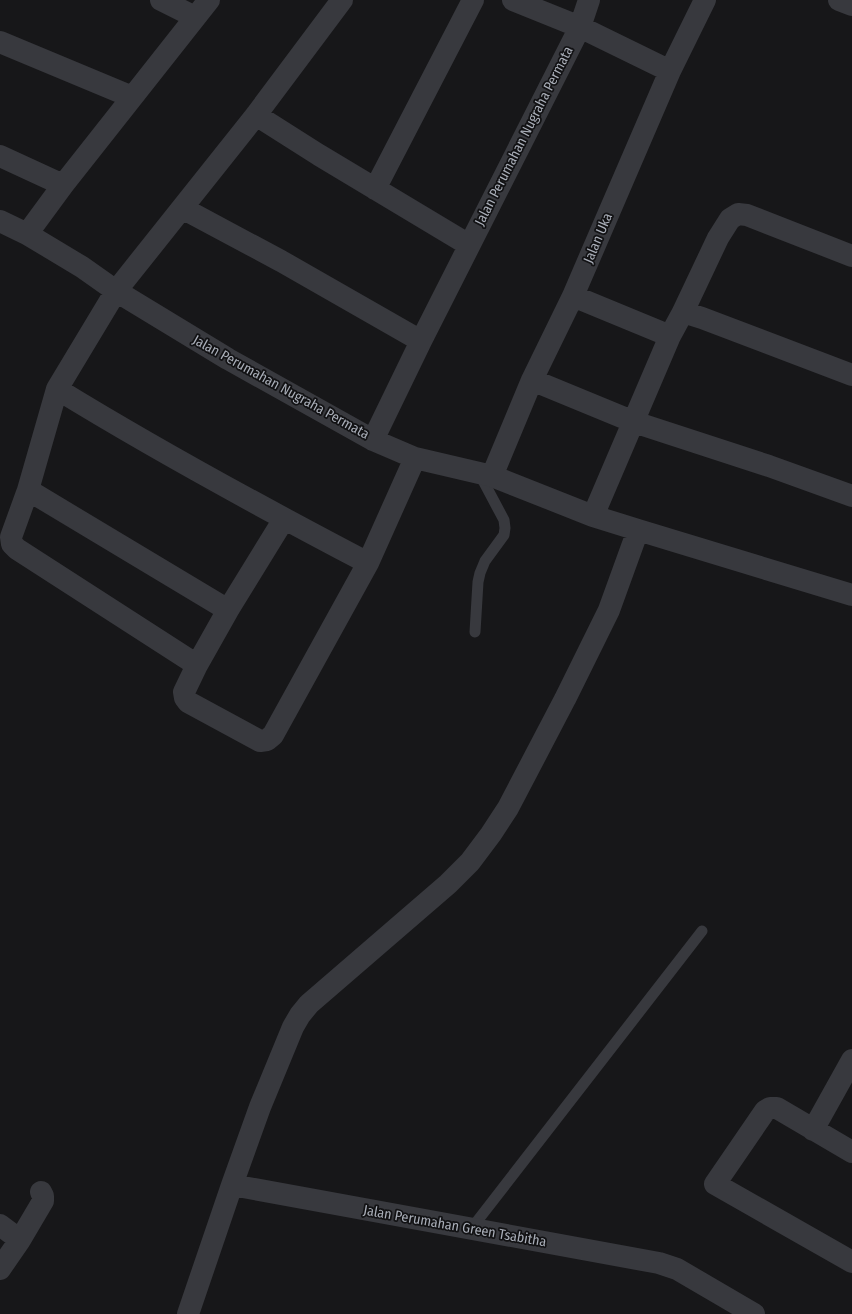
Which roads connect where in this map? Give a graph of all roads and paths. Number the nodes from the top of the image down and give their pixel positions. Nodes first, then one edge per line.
1 (161, 0) edge
2 (209, 0) edge
3 (342, 0) edge
4 (473, 0) edge
5 (513, 0) edge
6 (589, 0) edge
7 (705, 0) edge
8 (840, 0) edge
9 (852, 5) edge
10 (195, 17) junction
11 (580, 27) junction
12 (0, 42) edge
13 (670, 71) junction
14 (132, 97) junction
15 (256, 114) junction
16 (0, 156) edge
17 (63, 185) junction
18 (375, 189) junction
19 (182, 208) junction
20 (0, 221) edge
21 (27, 234) junction
22 (469, 245) junction
23 (852, 256) edge
24 (116, 291) junction
25 (573, 296) junction
26 (683, 312) junction
27 (670, 336) junction
28 (421, 341) junction
29 (852, 375) edge
30 (532, 380) junction
31 (57, 389) junction
32 (634, 422) junction
33 (373, 440) junction
34 (415, 458) junction
35 (485, 474) junction
36 (28, 490) junction
37 (852, 496) edge
38 (593, 516) junction
39 (284, 519) junction
40 (638, 530) junction
41 (368, 563) junction
42 (852, 594) edge
43 (228, 610) junction
44 (475, 632) dead end
45 (196, 665) junction
46 (702, 931) dead end
47 (852, 1060) edge
48 (813, 1130) junction
49 (852, 1152) edge
50 (232, 1185) junction
51 (41, 1192) dead end
52 (0, 1225) edge
53 (472, 1229) junction
54 (20, 1240) junction
55 (852, 1262) edge
56 (0, 1269) edge
57 (188, 1314) edge
58 (754, 1314) edge

1 - 10 street
2 - 10 street
3 - 15 street
4 - 18 street
5 - 11 street
6 - 11 street, Jalan Perumahan Nugraha Permata
7 - 13 street, Jalan Uka
8 - 9 street
10 - 14 street
11 - 13 street
11 - 22 street, Jalan Perumahan Nugraha Permata
12 - 14 street
13 - 25 street, Jalan Uka
14 - 17 street
15 - 18 street
15 - 19 street
16 - 17 street
17 - 21 street
18 - 22 street
19 - 24 street
19 - 28 street
20 - 21 street, Jalan Perumahan Nugraha Permata
21 - 24 street, Jalan Perumahan Nugraha Permata
22 - 28 street, Jalan Perumahan Nugraha Permata
23 - 26 street
24 - 31 street
24 - 33 street, Jalan Perumahan Nugraha Permata
25 - 27 street
25 - 30 street, Jalan Uka
26 - 27 street
26 - 29 street
27 - 32 street
28 - 33 street, Jalan Perumahan Nugraha Permata
30 - 32 street
30 - 35 street, Jalan Uka
31 - 36 street
31 - 39 street
32 - 37 street
32 - 38 street
33 - 34 street
34 - 35 street
34 - 41 street
35 - 38 street
35 - 44 lane
36 - 43 street
36 - 45 street
38 - 40 street
39 - 41 street
39 - 43 street
40 - 42 street
40 - 50 street
41 - 45 street
43 - 45 street
46 - 53 lane
47 - 48 street
48 - 49 street
48 - 55 street
50 - 53 street, Jalan Perumahan Green Tsabitha
50 - 57 street
51 - 54 street
52 - 54 street
53 - 58 street, Jalan Perumahan Green Tsabitha
54 - 56 street

